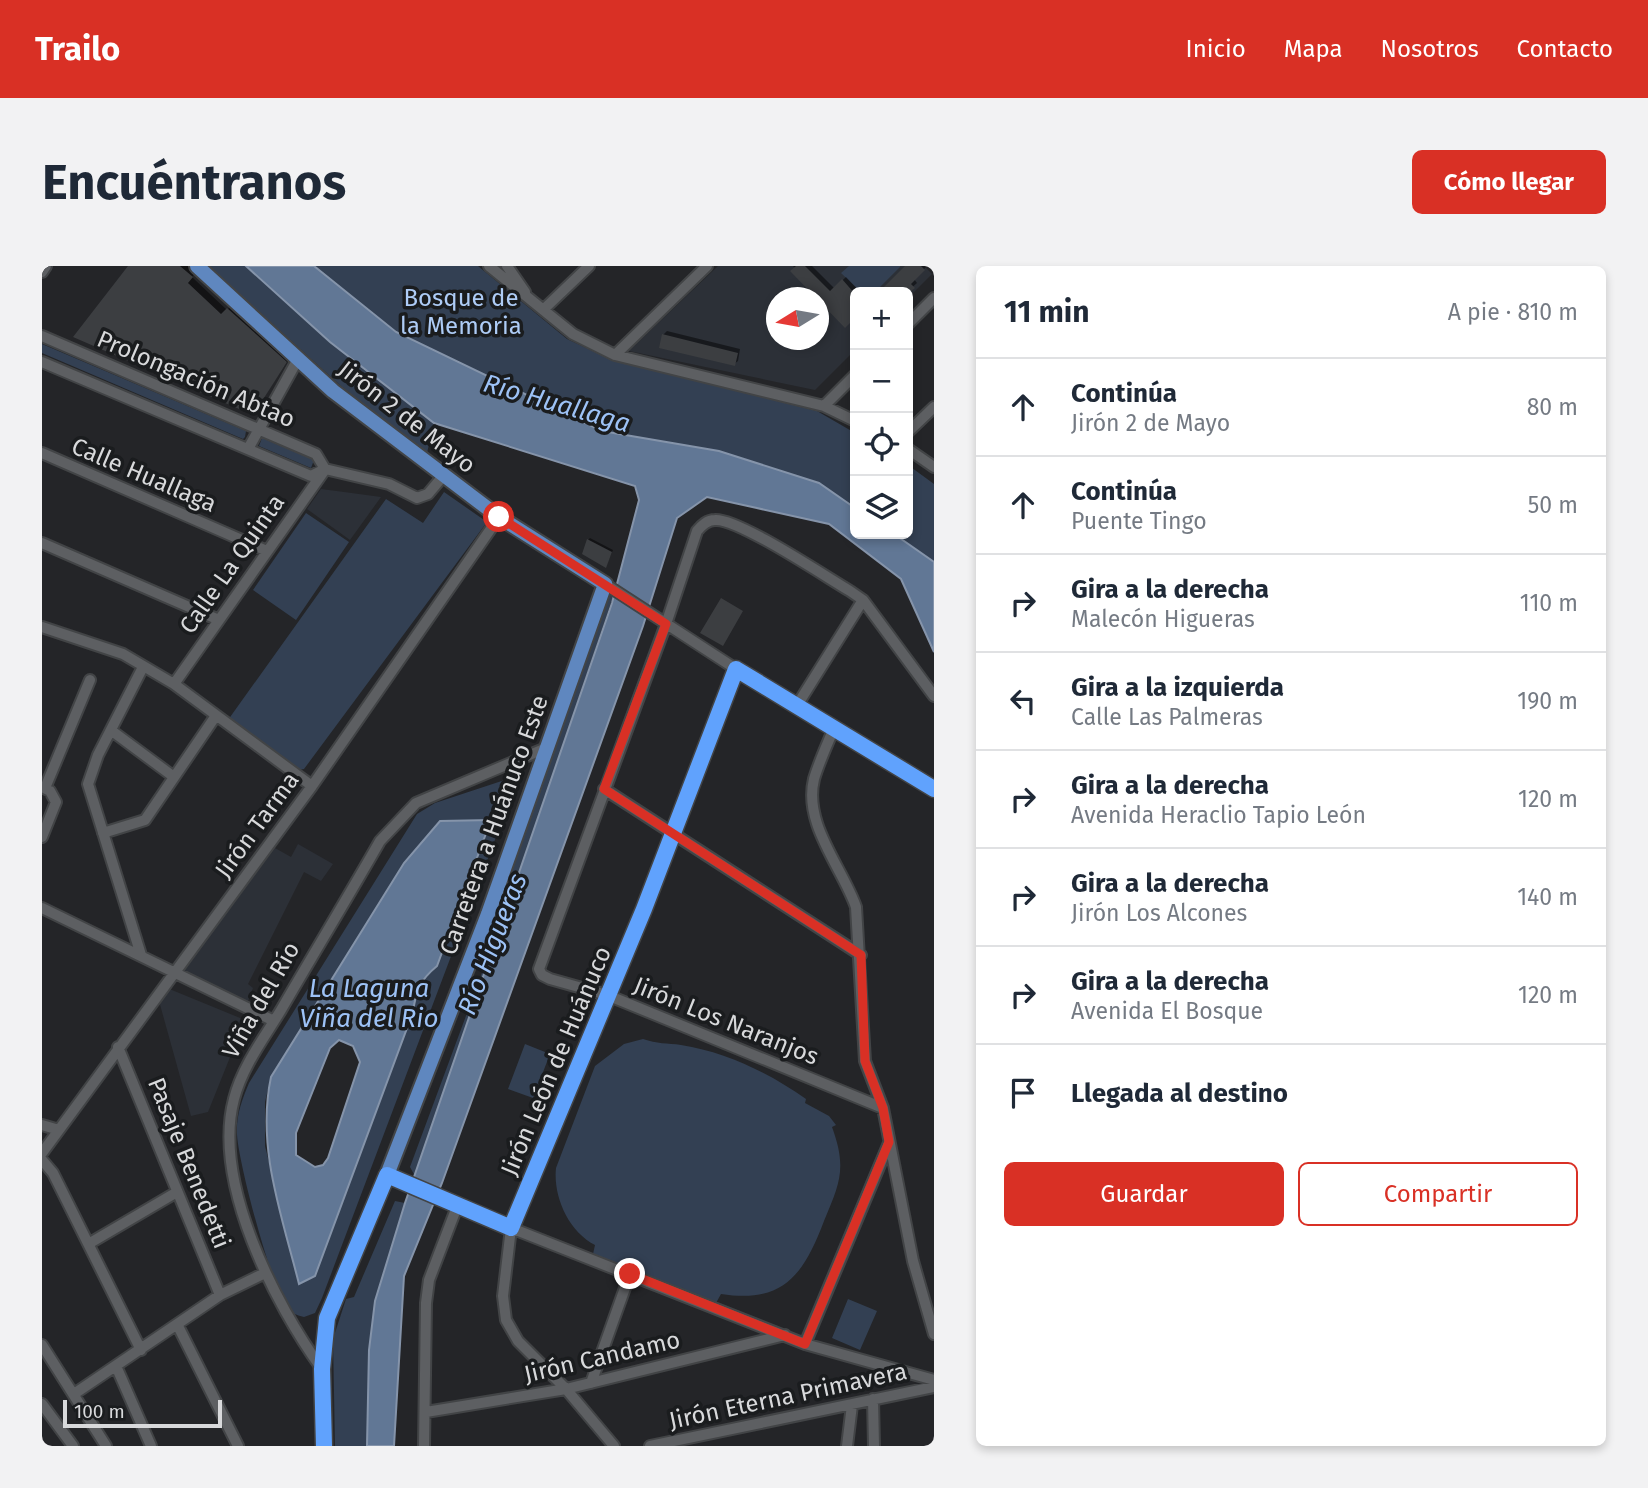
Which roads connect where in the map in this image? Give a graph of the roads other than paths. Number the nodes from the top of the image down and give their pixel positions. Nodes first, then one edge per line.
1 (46, 266) edge
2 (197, 266) edge
3 (489, 266) edge
4 (507, 266) edge
5 (589, 266) edge
6 (707, 266) edge
7 (42, 272) edge
8 (526, 294) junction
9 (934, 298) edge
10 (544, 309) junction
11 (913, 319) edge
12 (42, 336) edge
13 (615, 355) junction
14 (298, 359) junction
15 (42, 362) edge
16 (850, 380) edge
17 (824, 406) junction
18 (934, 407) edge
19 (850, 419) edge
20 (913, 427) edge
21 (259, 429) junction
22 (248, 449) junction
23 (913, 452) edge
24 (42, 453) edge
25 (934, 467) edge
26 (326, 469) junction
27 (444, 475) junction
28 (499, 517) junction
29 (42, 543) edge
30 (267, 551) junction
31 (609, 587) junction
32 (863, 600) junction
33 (219, 620) junction
34 (665, 623) junction
35 (42, 627) edge
36 (143, 667) junction
37 (736, 669) junction
38 (90, 680) dead end
39 (174, 684) junction
40 (934, 696) edge
41 (796, 707) junction
42 (215, 717) junction
43 (834, 728) junction
44 (112, 731) junction
45 (546, 748) junction
46 (174, 777) junction
47 (312, 786) junction
48 (43, 788) edge
49 (604, 789) junction
50 (934, 789) edge
51 (103, 833) junction
52 (674, 833) junction
53 (42, 837) edge
54 (42, 908) edge
55 (141, 954) junction
56 (861, 955) junction
57 (176, 972) junction
58 (607, 995) junction
59 (274, 1021) junction
60 (118, 1047) junction
61 (883, 1108) junction
62 (42, 1125) edge
63 (59, 1130) junction
64 (889, 1142) junction
65 (42, 1153) edge
66 (42, 1160) edge
67 (387, 1175) junction
68 (177, 1192) junction
69 (453, 1202) junction
70 (511, 1228) junction
71 (90, 1243) junction
72 (265, 1273) junction
73 (630, 1274) junction
74 (220, 1295) junction
75 (178, 1326) junction
76 (934, 1334) edge
77 (785, 1335) junction
78 (805, 1344) junction
79 (42, 1345) edge
80 (141, 1350) junction
81 (116, 1366) junction
82 (322, 1369) junction
83 (934, 1380) edge
84 (591, 1382) junction
85 (934, 1387) edge
86 (566, 1389) junction
87 (74, 1394) junction
88 (873, 1399) junction
89 (42, 1404) edge
90 (852, 1405) junction
91 (426, 1412) junction
92 (73, 1446) edge
93 (106, 1446) edge
94 (151, 1446) edge
95 (238, 1446) edge
96 (324, 1446) edge
97 (424, 1446) edge
98 (614, 1446) edge
99 (650, 1446) edge
100 (847, 1446) edge
101 (874, 1446) edge

1 - 7 street
2 - 14 main road, Jirón 2 de Mayo
3 - 8 street
4 - 8 street
5 - 10 street
6 - 13 street
8 - 10 street
9 - 11 street
10 - 13 street
12 - 21 street, Prolongación Abtao
13 - 17 street
14 - 21 street
14 - 27 main road, Jirón 2 de Mayo
15 - 22 street, Prolongación Abtao
16 - 17 street
17 - 19 street
18 - 20 street
21 - 22 street
21 - 26 street, Prolongación Abtao
22 - 26 street, Prolongación Abtao
23 - 25 street
24 - 30 street, Calle Huallaga
26 - 27 street, Prolongación Abtao
26 - 30 street, Calle La Quinta
27 - 28 main road, Jirón 2 de Mayo
28 - 31 main road, Jirón 2 de Mayo
28 - 47 street, Jirón Tarma
29 - 33 street
30 - 33 street, Calle La Quinta
31 - 34 street
31 - 45 main road, Carretera a Huánuco Este
32 - 34 street
32 - 40 street
32 - 41 street
33 - 39 street, Calle La Quinta
34 - 37 street
34 - 49 street
35 - 36 street
36 - 39 street
36 - 44 street
37 - 41 highway
37 - 52 highway, Jirón León de Huánuco
38 - 48 street
39 - 42 street
41 - 43 highway
42 - 46 street
42 - 47 street
43 - 50 highway
43 - 56 street
44 - 46 street
44 - 51 street
45 - 59 street, Viña del Río
45 - 67 main road, Carretera a Huánuco Este
46 - 51 street
47 - 57 street, Jirón Tarma
48 - 53 street
49 - 52 street
49 - 58 street, Jirón Los Naranjos
51 - 55 street
52 - 56 street
52 - 58 highway, Jirón León de Huánuco
54 - 55 street
55 - 57 street
56 - 61 street
57 - 59 street
57 - 60 street, Jirón Tarma
58 - 61 street, Jirón Los Naranjos
58 - 70 highway, Jirón León de Huánuco
59 - 72 street, Viña del Río
60 - 63 street, Jirón Tarma
60 - 68 street, Pasaje Benedetti
61 - 64 street
62 - 63 street
63 - 65 street, Jirón Tarma
64 - 76 street
64 - 78 street
66 - 71 street
67 - 69 highway
67 - 82 highway, Carretera a Huánuco Este
68 - 71 street
68 - 74 street, Pasaje Benedetti
69 - 70 highway
69 - 91 street
70 - 73 street
70 - 86 street, Jirón León de Huánuco
71 - 80 street
72 - 74 street
72 - 82 street, Viña del Río
73 - 77 street
73 - 84 street
74 - 75 street
75 - 80 street
75 - 95 street
77 - 78 street
77 - 84 street, Jirón Candamo
78 - 83 street
79 - 87 street
80 - 81 street
81 - 87 street
81 - 94 street
82 - 96 highway, Carretera a Huánuco Este
84 - 86 street, Jirón Candamo
85 - 88 street, Jirón Eterna Primavera
86 - 91 street, Jirón Candamo
86 - 98 street, Jirón León de Huánuco
87 - 93 street
88 - 90 street, Jirón Eterna Primavera
88 - 101 street
89 - 92 street
90 - 99 street, Jirón Eterna Primavera
90 - 100 street
91 - 97 street

